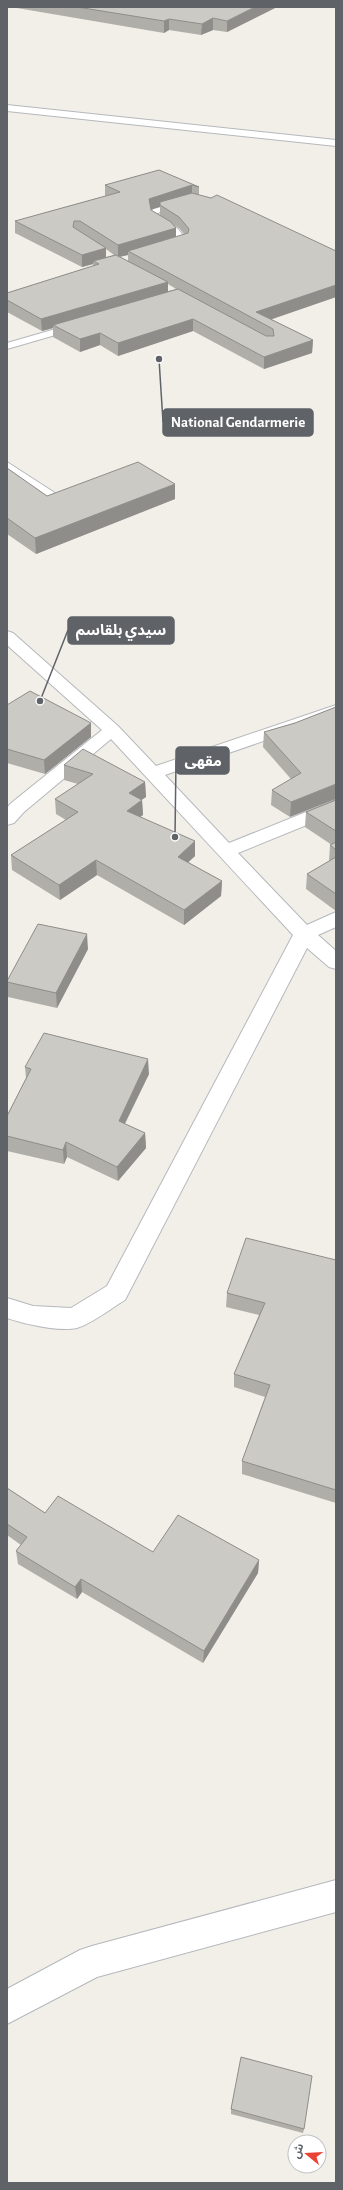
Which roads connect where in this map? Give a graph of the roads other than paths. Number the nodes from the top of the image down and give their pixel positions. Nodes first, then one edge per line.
1 (7, 108) edge
2 (336, 143) edge
3 (192, 200) edge
4 (158, 250) edge
5 (82, 324) edge
6 (7, 346) edge
7 (7, 465) edge
8 (51, 495) edge
9 (7, 636) edge
10 (336, 710) edge
11 (112, 730) junction
12 (154, 773) junction
13 (336, 806) edge
14 (10, 811) edge
15 (226, 851) junction
16 (336, 919) edge
17 (304, 934) junction
18 (336, 962) edge
19 (7, 1308) edge
20 (336, 1896) edge
21 (7, 2007) edge

1 - 2 street
3 - 4 lane
5 - 6 lane
7 - 8 lane
9 - 11 street
10 - 12 street
11 - 12 street
11 - 14 street
12 - 15 street
13 - 15 street
15 - 17 street
16 - 17 street
17 - 18 street
17 - 19 street
20 - 21 street

